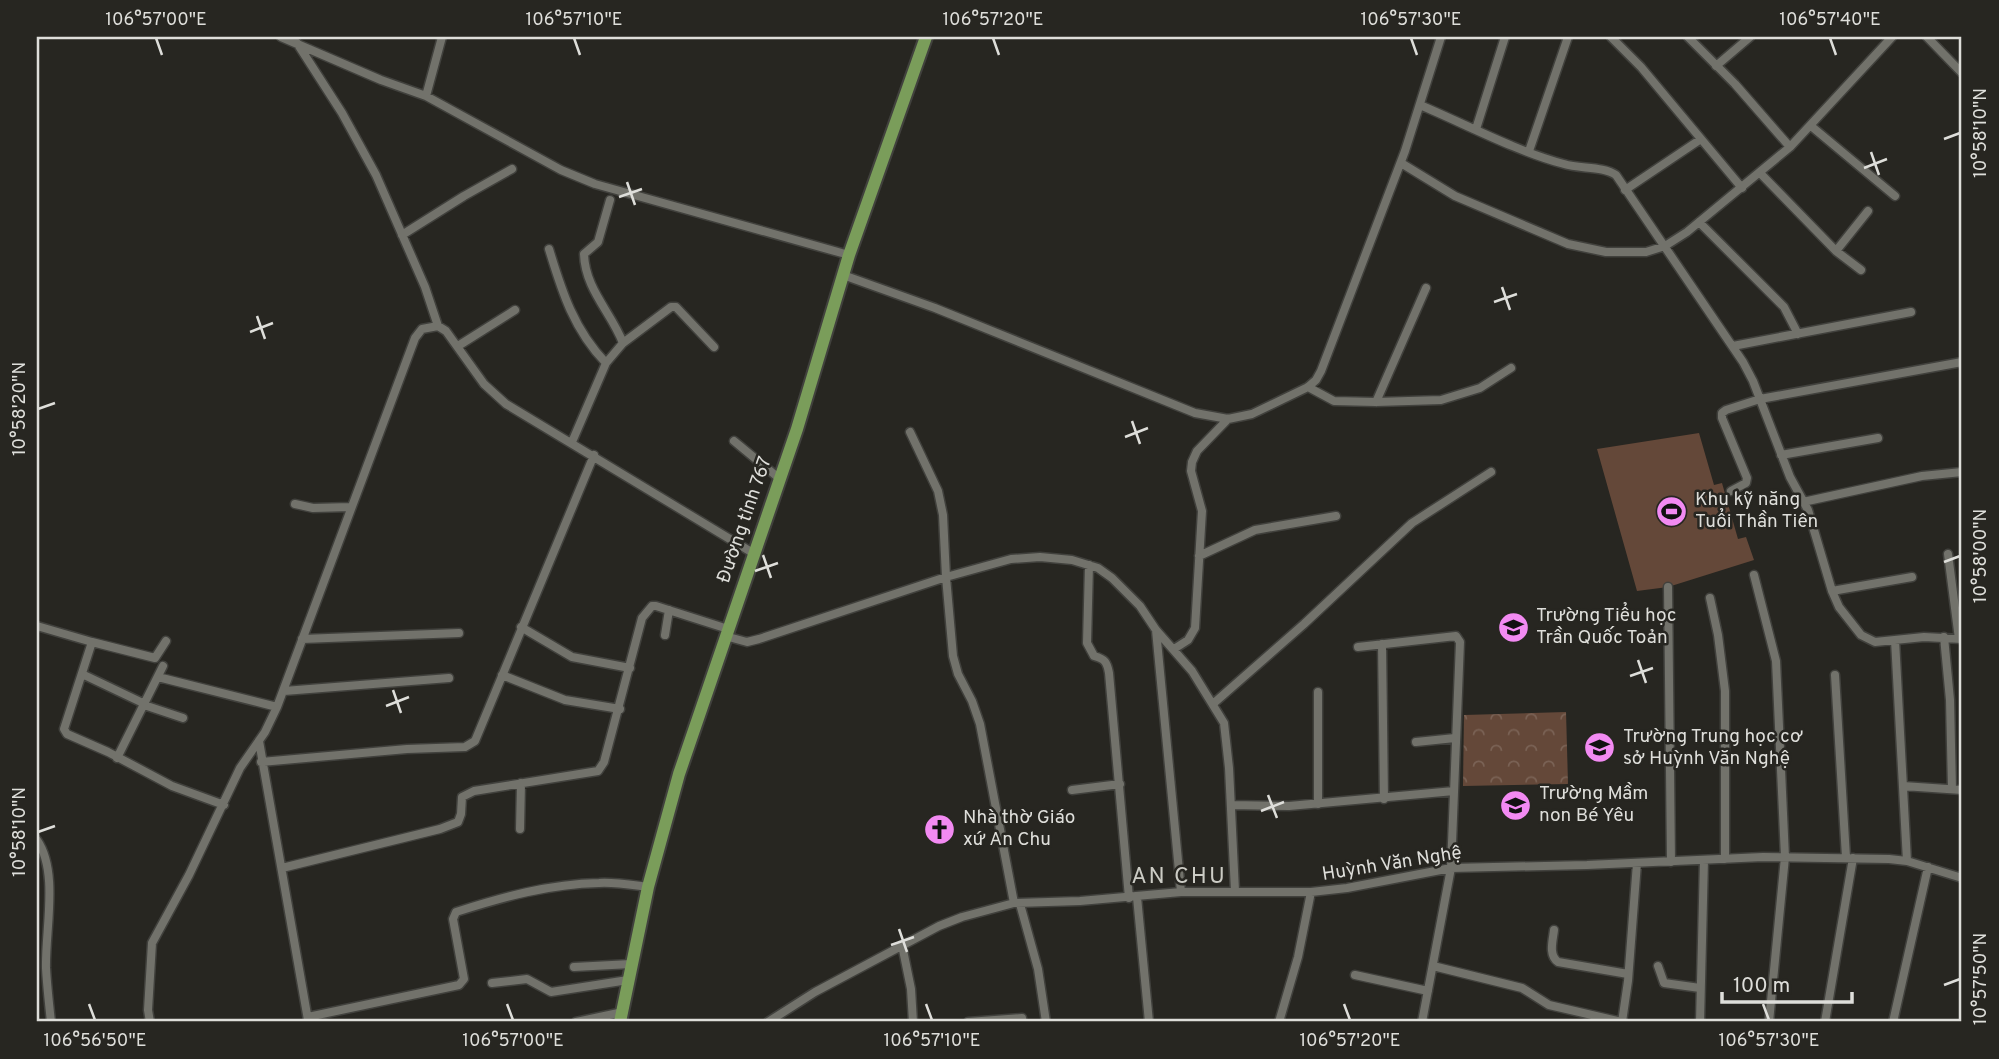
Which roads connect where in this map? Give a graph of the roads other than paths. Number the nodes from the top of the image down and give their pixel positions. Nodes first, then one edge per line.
1 (281, 37) edge
2 (442, 37) edge
3 (926, 37) edge
4 (1441, 37) edge
5 (1505, 37) edge
6 (1568, 37) edge
7 (1611, 37) edge
8 (1688, 37) edge
9 (1750, 37) edge
10 (1892, 37) edge
11 (1927, 37) edge
12 (297, 43) junction
13 (1716, 66) junction
14 (1962, 73) edge
15 (426, 96) junction
16 (1420, 105) junction
17 (1811, 127) junction
18 (1476, 129) junction
19 (1701, 139) junction
20 (1790, 147) junction
21 (1529, 151) junction
22 (1401, 163) junction
23 (512, 169) dead end
24 (1760, 173) junction
25 (1742, 188) junction
26 (1625, 190) junction
27 (1895, 196) dead end
28 (610, 200) dead end
29 (1867, 211) dead end
30 (1699, 222) junction
31 (402, 235) junction
32 (1665, 246) junction
33 (549, 250) dead end
34 (1836, 251) junction
35 (849, 255) junction
36 (1861, 270) dead end
37 (843, 275) junction
38 (1426, 288) dead end
39 (515, 310) dead end
40 (1911, 312) dead end
41 (438, 326) junction
42 (1798, 334) junction
43 (623, 343) junction
44 (458, 346) junction
45 (1733, 346) junction
46 (714, 347) dead end
47 (1962, 362) edge
48 (606, 363) junction
49 (1511, 368) dead end
50 (1308, 387) junction
51 (1760, 399) junction
52 (1376, 402) junction
53 (1228, 419) junction
54 (910, 432) dead end
55 (1878, 438) dead end
56 (734, 441) dead end
57 (572, 442) junction
58 (594, 455) junction
59 (1781, 455) junction
60 (1491, 472) dead end
61 (1962, 472) edge
62 (780, 480) junction
63 (1731, 491) dead end
64 (1803, 502) junction
65 (295, 504) dead end
66 (351, 507) junction
67 (1336, 516) dead end
68 (753, 553) junction
69 (1948, 554) dead end
70 (1199, 556) junction
71 (1089, 565) junction
72 (1754, 575) dead end
73 (946, 577) junction
74 (1912, 577) dead end
75 (1668, 587) dead end
76 (1832, 592) junction
77 (1710, 598) dead end
78 (669, 610) junction
79 (37, 626) edge
80 (521, 627) junction
81 (1156, 630) junction
82 (459, 633) dead end
83 (727, 633) junction
84 (665, 635) dead end
85 (1944, 638) junction
86 (302, 639) junction
87 (1961, 639) edge
88 (1895, 640) junction
89 (166, 641) dead end
90 (93, 642) junction
91 (1382, 644) junction
92 (1358, 647) dead end
93 (1174, 649) junction
94 (163, 666) dead end
95 (630, 668) junction
96 (82, 674) junction
97 (502, 675) junction
98 (1835, 675) dead end
99 (159, 677) junction
100 (449, 678) dead end
101 (284, 691) junction
102 (1318, 692) dead end
103 (1214, 703) junction
104 (145, 705) junction
105 (276, 707) junction
106 (620, 709) junction
107 (183, 718) dead end
108 (1455, 738) junction
109 (259, 741) junction
110 (1416, 741) dead end
111 (117, 758) junction
112 (261, 762) junction
113 (521, 783) junction
114 (1120, 784) junction
115 (1903, 786) junction
116 (1952, 789) junction
117 (1072, 790) dead end
118 (1962, 790) edge
119 (1454, 791) junction
120 (1384, 799) junction
121 (1318, 804) junction
122 (224, 805) junction
123 (1231, 806) junction
124 (520, 830) dead end
125 (37, 840) edge
126 (1784, 857) junction
127 (1849, 857) junction
128 (1725, 859) junction
129 (1704, 860) junction
130 (1907, 861) junction
131 (1671, 862) junction
132 (1637, 863) junction
133 (1927, 867) junction
134 (282, 868) junction
135 (1451, 868) junction
136 (1962, 878) edge
137 (648, 887) junction
138 (1235, 891) junction
139 (1181, 892) junction
140 (1311, 892) junction
141 (1133, 897) junction
142 (1017, 903) junction
143 (1554, 930) dead end
144 (902, 945) junction
145 (631, 964) junction
146 (1433, 966) junction
147 (1658, 966) dead end
148 (574, 967) dead end
149 (1628, 974) junction
150 (1355, 975) dead end
151 (628, 980) junction
152 (492, 983) dead end
153 (1700, 988) junction
154 (1428, 991) junction
155 (622, 1017) edge
156 (1021, 1018) dead end
157 (308, 1020) edge
158 (51, 1022) edge
159 (150, 1022) edge
160 (576, 1022) edge
161 (768, 1022) edge
162 (913, 1022) edge
163 (968, 1022) edge
164 (1046, 1022) edge
165 (1149, 1022) edge
166 (1279, 1022) edge
167 (1422, 1022) edge
168 (1622, 1022) edge
169 (1700, 1022) edge
170 (1769, 1022) edge
171 (1825, 1022) edge
172 (1893, 1022) edge

1 - 12 street
2 - 15 street
3 - 35 main road, Đường tỉnh 767
4 - 16 street
5 - 18 street
6 - 21 street
7 - 19 street
8 - 13 street
9 - 13 street
10 - 17 street
11 - 14 street
12 - 15 street
12 - 31 street
13 - 20 street
15 - 35 street
16 - 18 street
16 - 22 street
17 - 20 street
17 - 27 street
18 - 21 street
19 - 25 street
19 - 26 street
20 - 24 street
21 - 26 street
22 - 32 street
22 - 50 street
23 - 31 street
24 - 25 street
24 - 34 street
25 - 30 street
26 - 32 street
28 - 43 street
29 - 34 street
30 - 32 street
30 - 42 street
31 - 41 street
32 - 45 street
33 - 48 street
34 - 36 street
35 - 37 main road, Đường tỉnh 767
37 - 53 street
37 - 62 main road, Đường tỉnh 767
38 - 52 street
39 - 44 street
40 - 42 street
41 - 44 street
41 - 66 street
42 - 45 street
43 - 46 street
43 - 48 street
44 - 57 street
45 - 51 street
47 - 51 street
48 - 57 street
49 - 52 street
50 - 52 street
50 - 53 street
51 - 59 street
51 - 63 street
53 - 70 street
54 - 73 street
55 - 59 street
56 - 62 street
57 - 58 street
58 - 68 street
58 - 80 street
59 - 64 street
60 - 103 street
61 - 64 street
62 - 68 main road, Đường tỉnh 767
64 - 76 street
65 - 66 street
66 - 86 street
67 - 70 street
68 - 83 main road, Đường tỉnh 767
69 - 87 street
70 - 93 street
71 - 73 street
71 - 81 street
71 - 114 street
72 - 126 street
73 - 83 street
73 - 142 street
74 - 76 street
75 - 131 street
76 - 88 street
77 - 128 street
78 - 83 street
78 - 84 street
78 - 95 street
79 - 90 street
80 - 95 street
80 - 97 street
81 - 93 street
81 - 139 street
82 - 86 street
83 - 137 main road, Đường tỉnh 767
85 - 87 street
85 - 88 street
85 - 116 street
86 - 101 street
88 - 115 street
89 - 90 street
90 - 96 street
91 - 92 street
91 - 108 street
91 - 120 street
93 - 103 street
94 - 99 street
95 - 106 street
96 - 104 street
96 - 111 street
97 - 106 street
97 - 112 street
98 - 127 street
99 - 104 street
99 - 105 street
100 - 101 street
101 - 105 street
102 - 121 street
103 - 123 street
104 - 107 street
104 - 111 street
105 - 109 street
106 - 113 street
108 - 110 street
108 - 119 street
109 - 112 street
109 - 122 street
111 - 122 street
112 - 134 street
113 - 124 street
113 - 134 street
114 - 117 street
114 - 141 street
115 - 116 street
115 - 130 street
116 - 118 street
119 - 120 street
119 - 135 street
120 - 121 street
121 - 123 street
122 - 159 street
123 - 138 street
125 - 158 street
126 - 127 street, Huỳnh Văn Nghệ
126 - 128 street, Huỳnh Văn Nghệ
126 - 170 street
127 - 130 street, Huỳnh Văn Nghệ
127 - 171 street
128 - 129 street, Huỳnh Văn Nghệ
129 - 131 street, Huỳnh Văn Nghệ
129 - 153 street
130 - 133 street, Huỳnh Văn Nghệ
131 - 132 street, Huỳnh Văn Nghệ
132 - 135 street, Huỳnh Văn Nghệ
132 - 149 street
133 - 136 street, Huỳnh Văn Nghệ
133 - 172 street
134 - 157 street
135 - 140 street, Huỳnh Văn Nghệ
135 - 146 street
137 - 145 main road, Đường tỉnh 767
137 - 157 street
138 - 139 street, Huỳnh Văn Nghệ
138 - 140 street, Huỳnh Văn Nghệ
139 - 141 street, Huỳnh Văn Nghệ
140 - 166 street
141 - 142 street, Huỳnh Văn Nghệ
141 - 165 street
142 - 144 street, Huỳnh Văn Nghệ
142 - 164 street
143 - 149 street
144 - 161 street, Huỳnh Văn Nghệ
144 - 162 street
145 - 148 street
145 - 151 main road, Đường tỉnh 767
146 - 154 street
146 - 168 street
147 - 153 street
149 - 168 street
150 - 154 street
151 - 152 street
151 - 155 main road, Đường tỉnh 767
153 - 169 street
154 - 167 street
155 - 160 street
156 - 163 street

